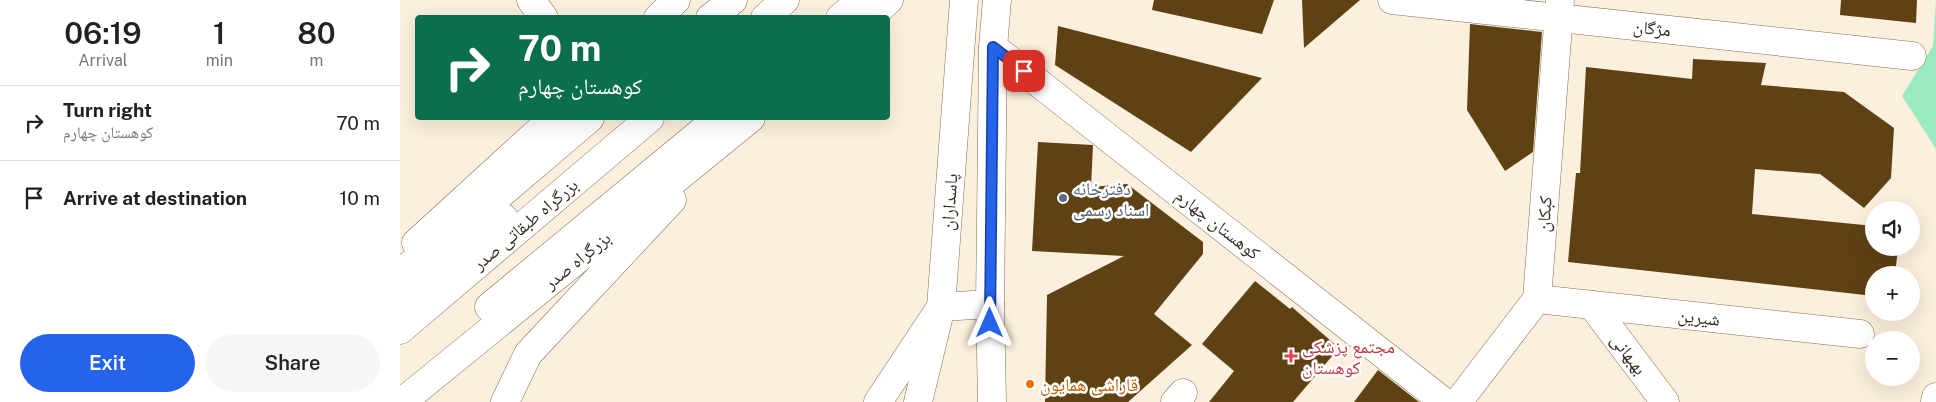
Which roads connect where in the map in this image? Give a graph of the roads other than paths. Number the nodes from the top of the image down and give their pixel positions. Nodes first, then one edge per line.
1 (531, 0) edge
2 (676, 0) edge
3 (733, 0) edge
4 (768, 0) edge
5 (785, 0) edge
6 (862, 0) edge
7 (889, 0) edge
8 (964, 0) edge
9 (997, 0) edge
10 (1392, 0) edge
11 (1560, 9) edge
12 (542, 15) edge
13 (661, 15) edge
14 (714, 15) edge
15 (752, 15) edge
16 (768, 15) edge
17 (844, 15) edge
18 (872, 15) edge
19 (993, 47) junction
20 (1912, 56) dead end
21 (550, 120) edge
22 (588, 120) edge
23 (627, 120) edge
24 (648, 120) edge
25 (737, 120) edge
26 (400, 258) edge
27 (400, 272) edge
28 (1537, 299) junction
29 (400, 301) edge
30 (990, 304) junction
31 (1592, 305) junction
32 (941, 307) junction
33 (400, 330) edge
34 (1860, 334) dead end
35 (400, 381) edge
36 (1936, 397) edge
37 (402, 402) edge
38 (505, 402) edge
39 (878, 402) edge
40 (918, 402) edge
41 (992, 402) edge
42 (1444, 402) edge
43 (1458, 402) edge
44 (1665, 402) edge
45 (1935, 402) edge

1 - 12 main road
2 - 13 main road
3 - 14 main road
4 - 15 main road
5 - 16 main road
6 - 17 main road
7 - 18 main road
8 - 32 main road, پاسداران
9 - 19 main road
10 - 11 main road, مژگان
11 - 20 main road, مژگان
11 - 28 main road, کبکان
19 - 30 main road
19 - 42 main road, کوهستان چهارم
21 - 26 main road
22 - 27 main road
23 - 29 main road
24 - 33 main road, بزرگراه طبقاتی صدر
25 - 35 main road
25 - 37 main road, بزرگراه صدر
25 - 38 main road
28 - 31 main road, شیرین
28 - 43 main road
30 - 32 main road
30 - 41 main road
31 - 34 main road, شیرین
31 - 44 main road, بهبهانی
32 - 39 main road
32 - 40 main road, پاسداران
36 - 45 main road

